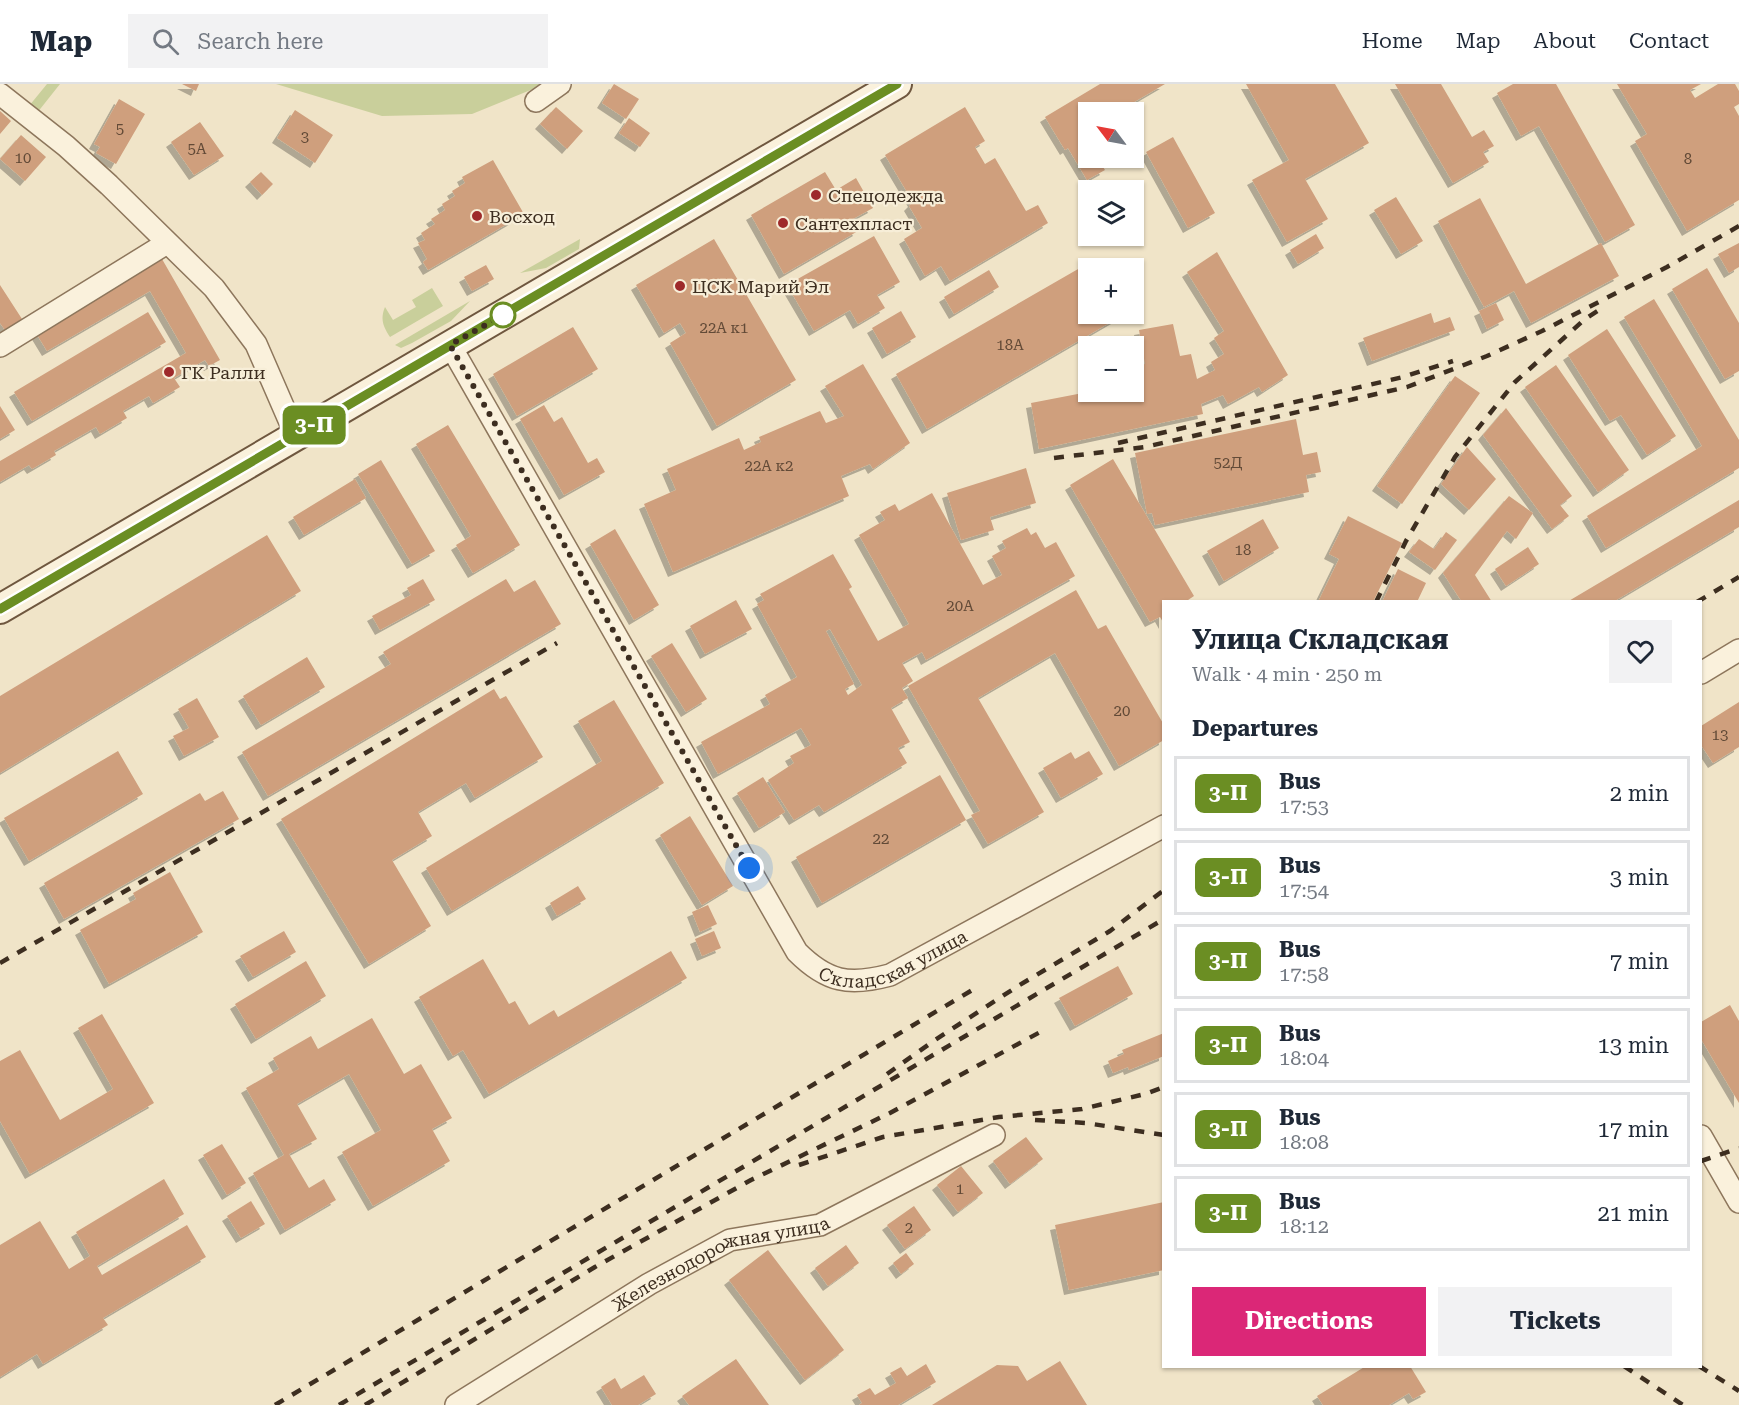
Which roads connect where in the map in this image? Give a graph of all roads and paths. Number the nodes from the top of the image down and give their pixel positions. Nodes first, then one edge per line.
1 (560, 84) edge
2 (897, 84) edge
3 (0, 94) edge
4 (536, 101) dead end
5 (167, 243) junction
6 (450, 345) junction
7 (0, 346) edge
8 (296, 436) junction
9 (0, 609) edge
10 (1739, 650) edge
11 (1702, 673) edge
12 (1162, 827) edge
13 (994, 1135) dead end
14 (1702, 1138) edge
15 (1739, 1202) edge
16 (456, 1405) edge

1 - 4 street
2 - 6 main road
3 - 5 street
5 - 7 street
5 - 8 street
6 - 8 main road
6 - 12 street, Складская улица
8 - 9 main road
10 - 11 street
13 - 16 street, Железнодорожная улица
14 - 15 street

